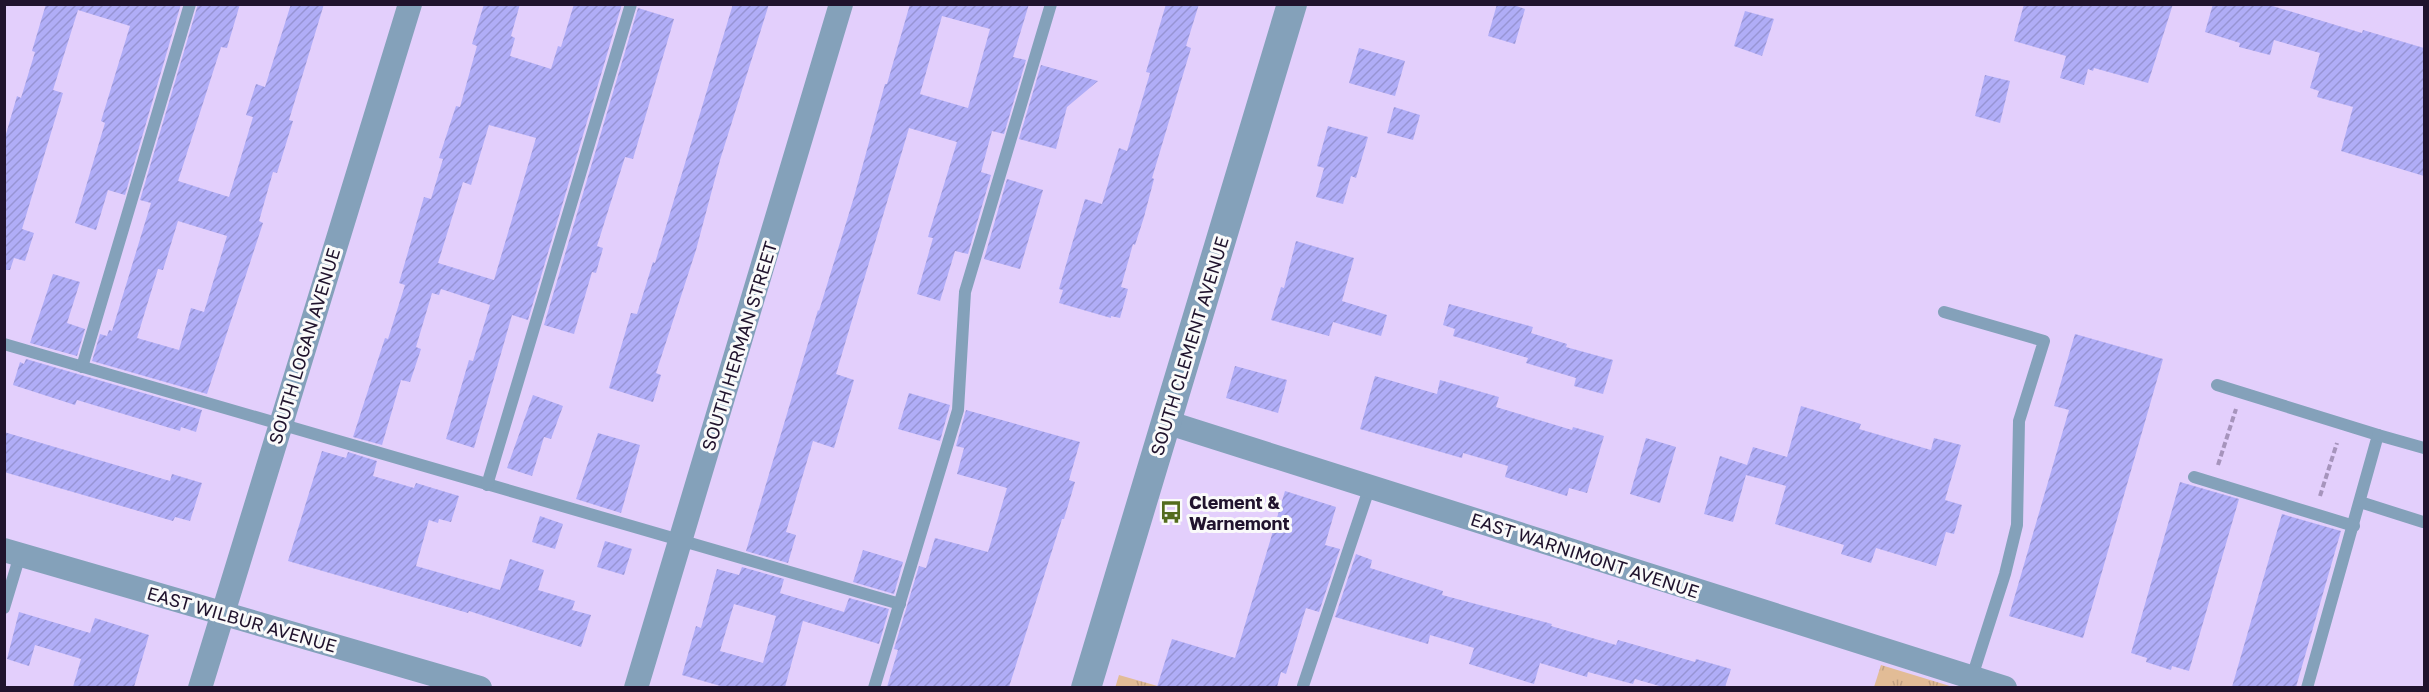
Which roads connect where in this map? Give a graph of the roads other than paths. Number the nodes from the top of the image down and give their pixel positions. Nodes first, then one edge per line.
1 (190, 4) edge
2 (410, 4) edge
3 (631, 4) edge
4 (841, 4) edge
5 (1051, 4) edge
6 (1292, 4) edge
7 (1944, 312) dead end
8 (4, 344) edge
9 (82, 367) junction
10 (2217, 385) dead end
11 (1166, 422) junction
12 (280, 425) junction
13 (2378, 435) junction
14 (2424, 448) edge
15 (2193, 477) dead end
16 (487, 485) junction
17 (1370, 486) junction
18 (2360, 502) junction
19 (2423, 522) edge
20 (2354, 526) junction
21 (680, 541) junction
22 (13, 552) edge
23 (900, 604) junction
24 (4, 608) edge
25 (223, 614) junction
26 (1972, 677) junction
27 (423, 680) edge
28 (1303, 686) edge
29 (200, 687) edge
30 (480, 687) edge
31 (636, 687) edge
32 (874, 687) edge
33 (1086, 687) edge
34 (2005, 687) edge
35 (2307, 687) edge

1 - 9 lane
2 - 12 street, SOUTH LOGAN AVENUE
3 - 16 lane
4 - 21 street, SOUTH HERMAN STREET
5 - 23 lane
6 - 11 street, SOUTH CLEMENT AVENUE
7 - 26 lane
8 - 9 lane
9 - 12 lane
10 - 13 lane
11 - 17 street, EAST WARNIMONT AVENUE
11 - 33 street, SOUTH CLEMENT AVENUE
12 - 16 lane
12 - 25 street, SOUTH LOGAN AVENUE
13 - 14 lane
13 - 18 lane
15 - 20 lane
16 - 21 lane
17 - 26 street, EAST WARNIMONT AVENUE
17 - 28 lane
18 - 19 lane
18 - 20 lane
20 - 35 lane
21 - 23 lane
21 - 31 street, SOUTH HERMAN STREET
22 - 24 lane
22 - 25 street, EAST WILBUR AVENUE
23 - 32 lane
25 - 27 street, EAST WILBUR AVENUE
25 - 29 street, SOUTH LOGAN AVENUE
26 - 34 street, EAST WARNIMONT AVENUE
27 - 30 street, EAST WILBUR AVENUE

